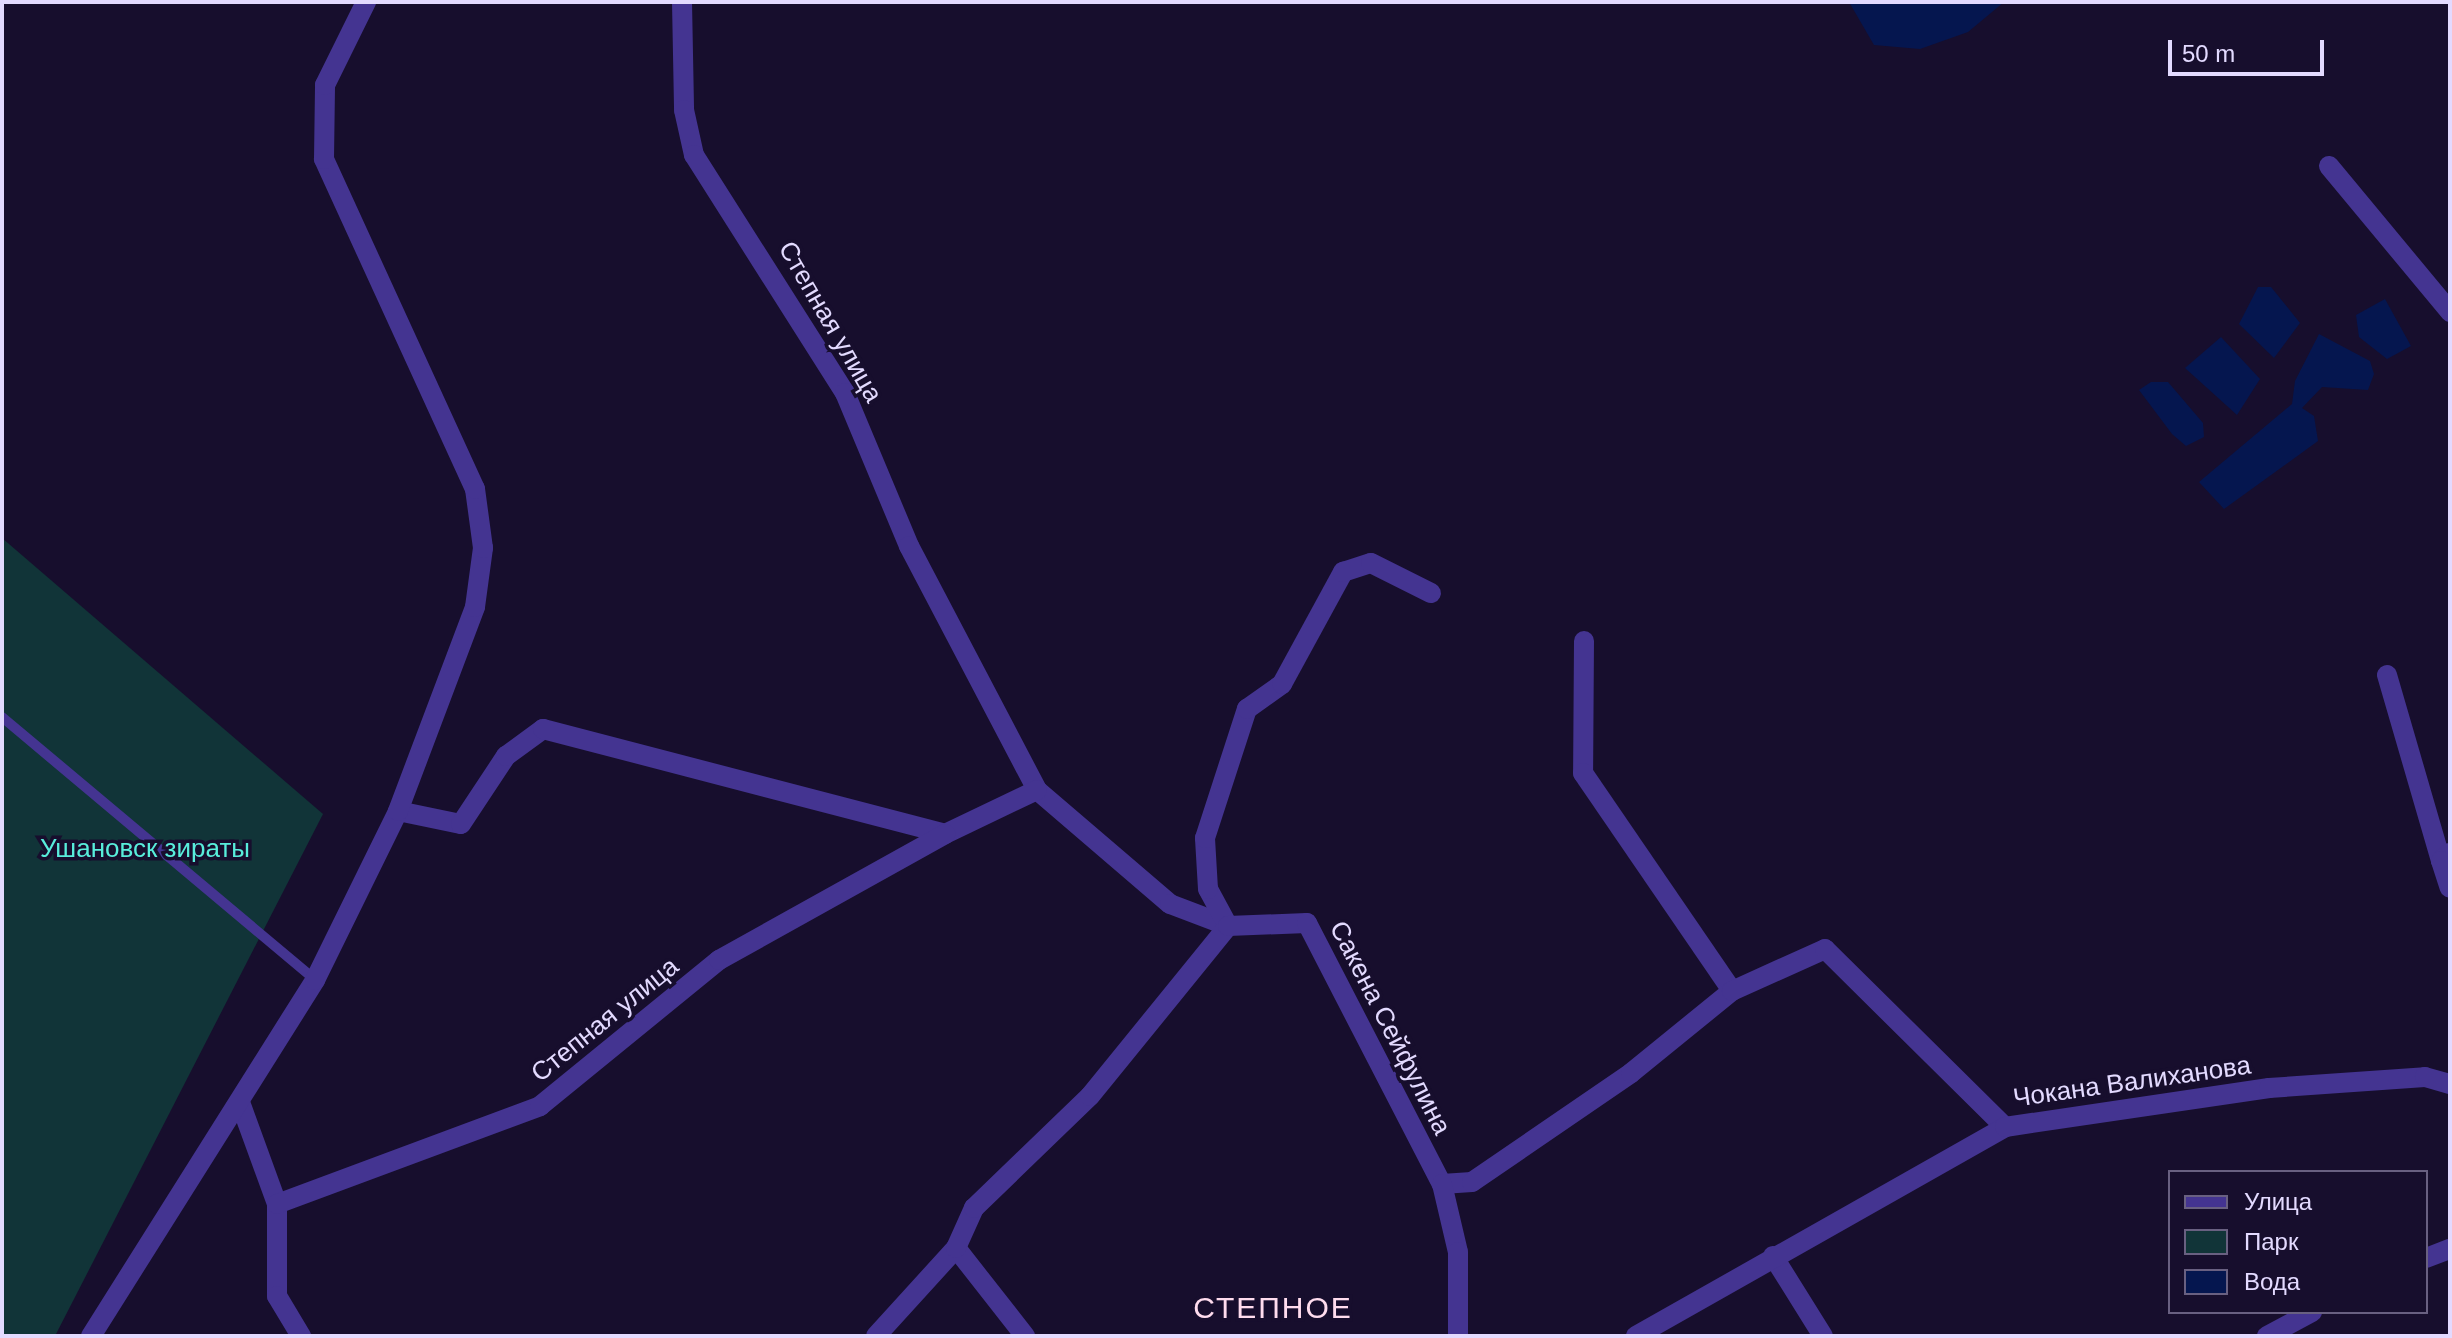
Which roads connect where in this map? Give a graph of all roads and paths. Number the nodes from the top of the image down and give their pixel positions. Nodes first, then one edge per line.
1 (366, 2) edge
2 (682, 2) edge
3 (2329, 166) dead end
4 (2450, 312) edge
5 (1431, 593) dead end
6 (1584, 641) dead end
7 (2387, 675) dead end
8 (2, 717) edge
9 (1037, 790) junction
10 (398, 811) junction
11 (945, 834) junction
12 (2446, 856) edge
13 (2450, 888) edge
14 (1228, 926) junction
15 (315, 980) junction
16 (1732, 991) junction
17 (2450, 1084) edge
18 (241, 1105) junction
19 (2005, 1127) junction
20 (1442, 1184) junction
21 (277, 1204) junction
22 (956, 1248) junction
23 (2450, 1249) edge
24 (1773, 1256) junction
25 (2428, 1257) edge
26 (2308, 1314) edge
27 (91, 1336) edge
28 (301, 1336) edge
29 (876, 1336) edge
30 (1025, 1336) edge
31 (1458, 1336) edge
32 (1636, 1336) edge
33 (1823, 1336) edge
34 (2267, 1336) edge

1 - 10 street
2 - 9 street, Степная улица
3 - 4 street
5 - 14 street
6 - 16 street
7 - 12 street
8 - 15 lane
9 - 11 street, Степная улица
9 - 14 street, Степная улица
10 - 11 street
10 - 15 street
11 - 21 street, Степная улица
12 - 13 street
14 - 20 street, Сакена Сейфулина
14 - 22 street
15 - 18 street
16 - 19 street
16 - 20 street
17 - 19 street, Чокана Валиханова
18 - 21 street
18 - 27 street
19 - 24 street, Чокана Валиханова
20 - 31 street, Сакена Сейфулина
21 - 28 street
22 - 29 street
22 - 30 street
23 - 25 street
24 - 32 street, Чокана Валиханова
24 - 33 street
26 - 34 street

